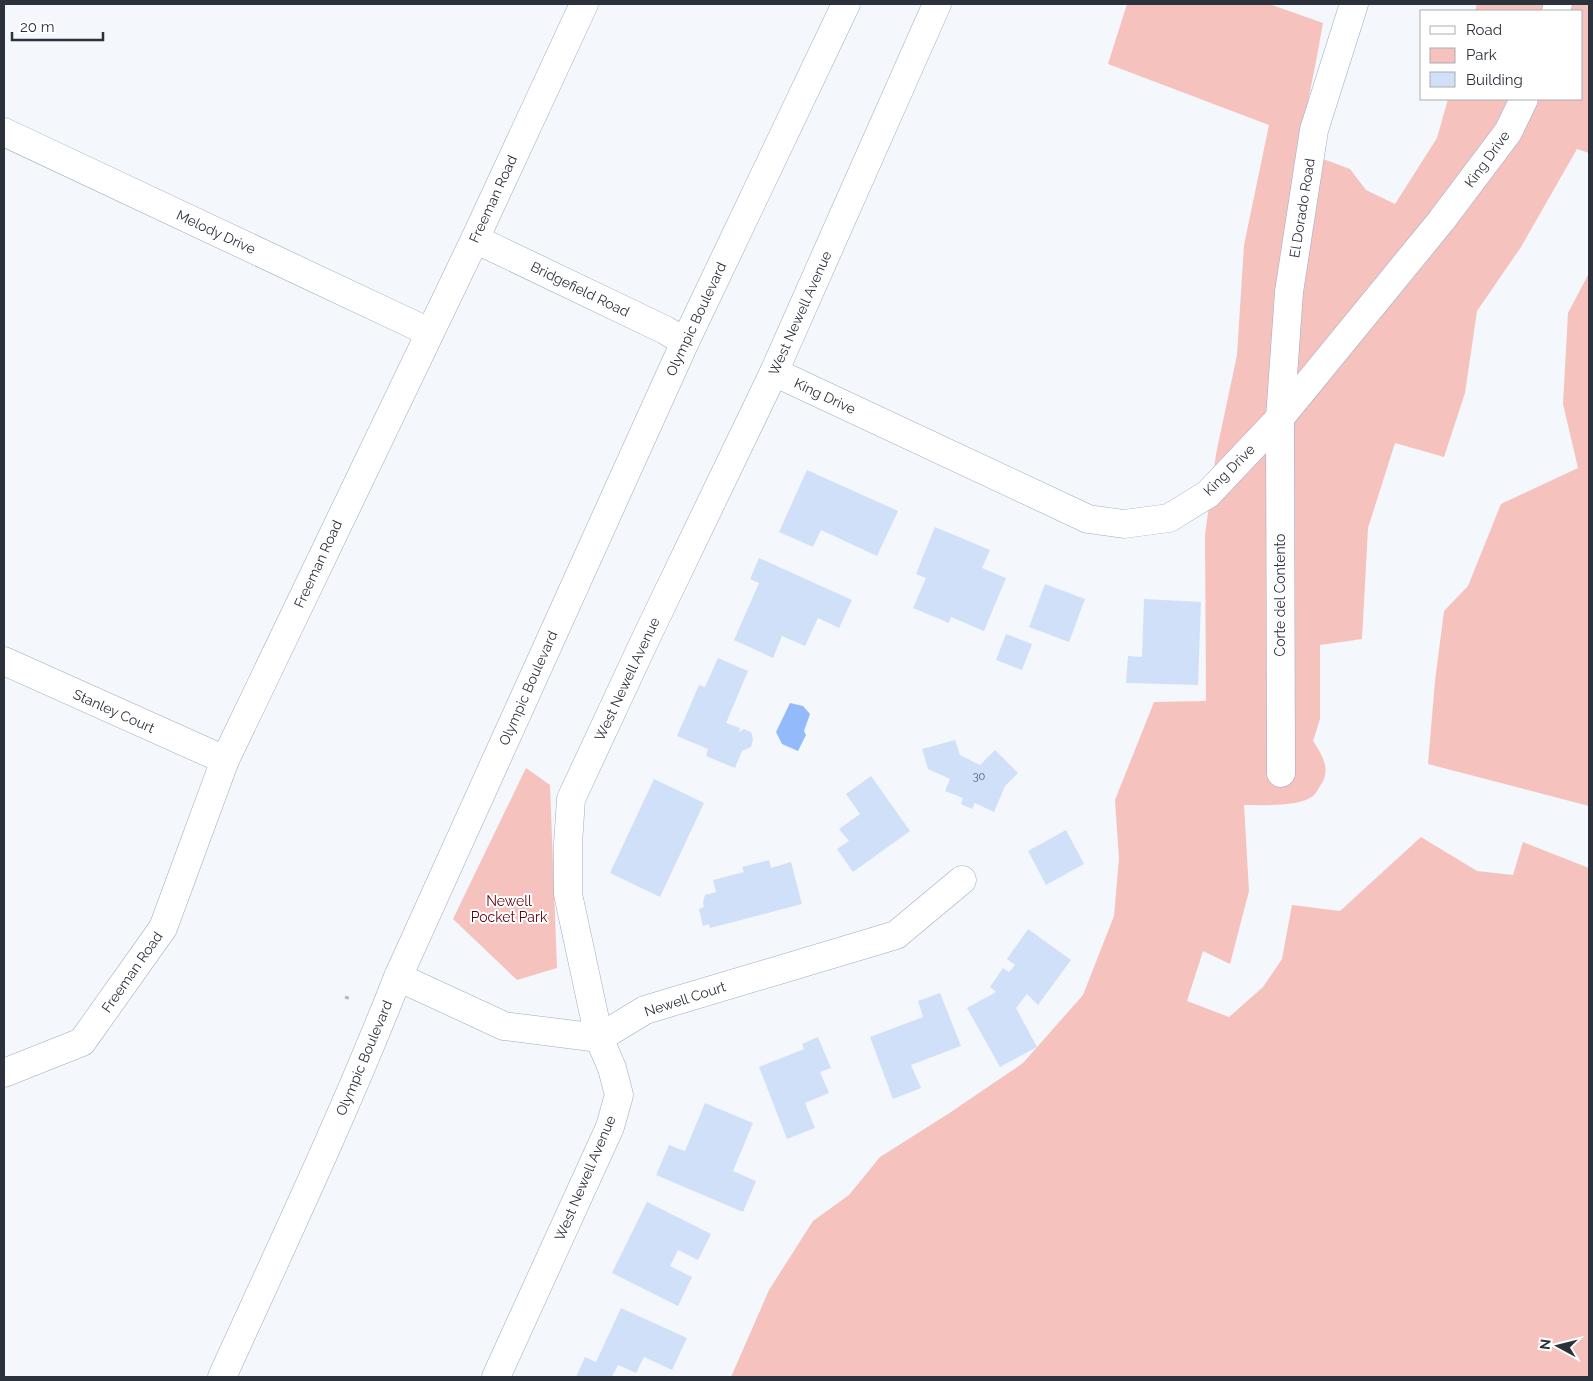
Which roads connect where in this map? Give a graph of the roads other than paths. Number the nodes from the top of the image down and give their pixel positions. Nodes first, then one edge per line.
1 (584, 4) edge
2 (846, 4) edge
3 (937, 4) edge
4 (1354, 4) edge
5 (1524, 100) edge
6 (4, 132) edge
7 (475, 238) junction
8 (429, 332) junction
9 (684, 342) junction
10 (774, 372) junction
11 (1280, 418) junction
12 (4, 661) edge
13 (225, 760) junction
14 (1281, 773) dead end
15 (962, 880) dead end
16 (398, 977) junction
17 (598, 1038) junction
18 (4, 1073) edge
19 (222, 1377) edge
20 (496, 1377) edge

1 - 7 street, Freeman Road
2 - 9 street, Olympic Boulevard
3 - 10 street, West Newell Avenue
4 - 11 street, El Dorado Road
5 - 11 street, King Drive
6 - 8 street, Melody Drive
7 - 8 street, Freeman Road
7 - 9 street, Bridgefield Road
8 - 13 street, Freeman Road
9 - 16 street, Olympic Boulevard
10 - 11 street, King Drive
10 - 17 street, West Newell Avenue
11 - 14 street, Corte del Contento
12 - 13 street, Stanley Court
13 - 18 street, Freeman Road
15 - 17 street, Newell Court
16 - 17 street
16 - 19 street, Olympic Boulevard
17 - 20 street, West Newell Avenue

